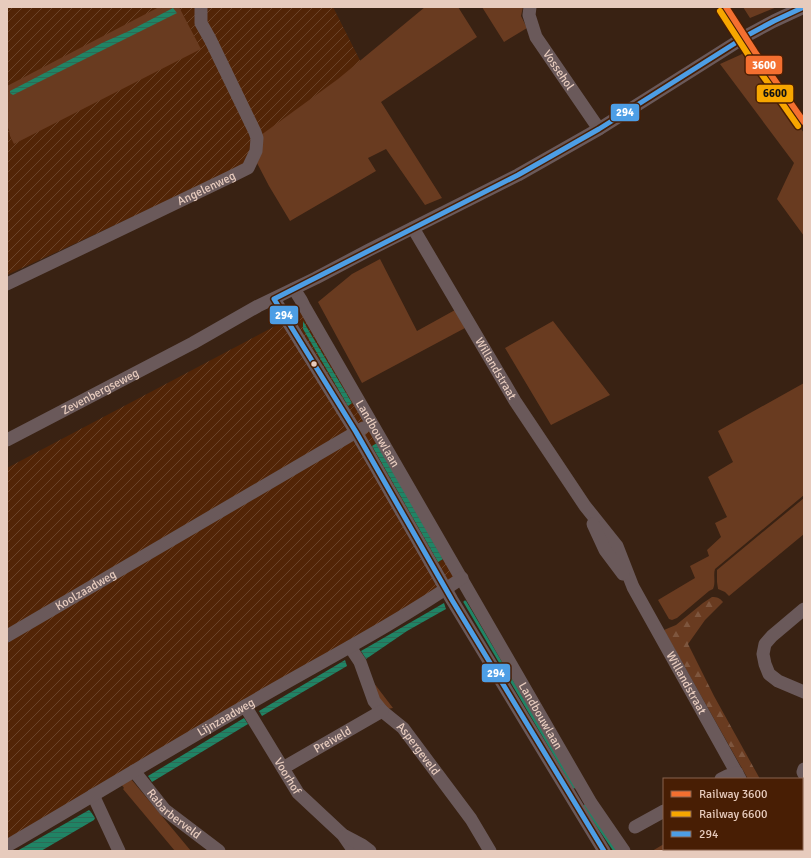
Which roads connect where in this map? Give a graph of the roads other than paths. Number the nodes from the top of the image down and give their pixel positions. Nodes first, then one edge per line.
1 (201, 7) edge
2 (530, 7) edge
3 (804, 7) edge
4 (599, 129) junction
5 (413, 228) junction
6 (7, 284) edge
7 (296, 292) junction
8 (276, 302) junction
9 (372, 423) junction
10 (356, 432) junction
11 (7, 440) edge
12 (462, 578) junction
13 (446, 589) junction
14 (804, 609) edge
15 (7, 636) edge
16 (350, 647) junction
17 (804, 692) edge
18 (245, 706) junction
19 (382, 710) junction
20 (283, 768) junction
21 (804, 769) edge
22 (134, 771) junction
23 (804, 774) edge
24 (739, 776) edge
25 (723, 778) edge
26 (93, 795) junction
27 (663, 812) edge
28 (635, 827) dead end
29 (343, 836) junction
30 (7, 846) edge
31 (119, 851) edge
32 (219, 851) edge
33 (354, 851) edge
34 (370, 851) edge
35 (490, 851) edge
36 (604, 851) edge
37 (624, 851) edge

1 - 6 street, Angelenweg
2 - 4 street, Vossehol
3 - 4 street, Zevenbergseweg
4 - 5 street, Zevenbergseweg
5 - 7 street, Zevenbergseweg
5 - 24 street, Willandstraat
7 - 8 street, Zevenbergseweg
7 - 9 street, Landbouwlaan
8 - 10 street, Landbouwlaan
8 - 11 street, Zevenbergseweg
9 - 10 street, Koolzaadweg
9 - 12 street, Landbouwlaan
10 - 13 street, Landbouwlaan
10 - 15 street, Koolzaadweg
12 - 13 street
12 - 37 street, Landbouwlaan
13 - 16 street, Lijnzaadweg
13 - 36 street, Landbouwlaan
14 - 17 street
16 - 18 street, Lijnzaadweg
16 - 19 street, Aspergeveld
18 - 20 street, Voorhof
18 - 22 street, Lijnzaadweg
19 - 20 street, Preiveld
19 - 35 street, Aspergeveld
20 - 29 street, Voorhof
21 - 23 street
22 - 26 street, Lijnzaadweg
22 - 32 street, Rabarberveld
24 - 25 street
26 - 30 street, Lijnzaadweg
26 - 31 street
27 - 28 street
29 - 33 street, Voorhof
29 - 34 street, Voorhof

